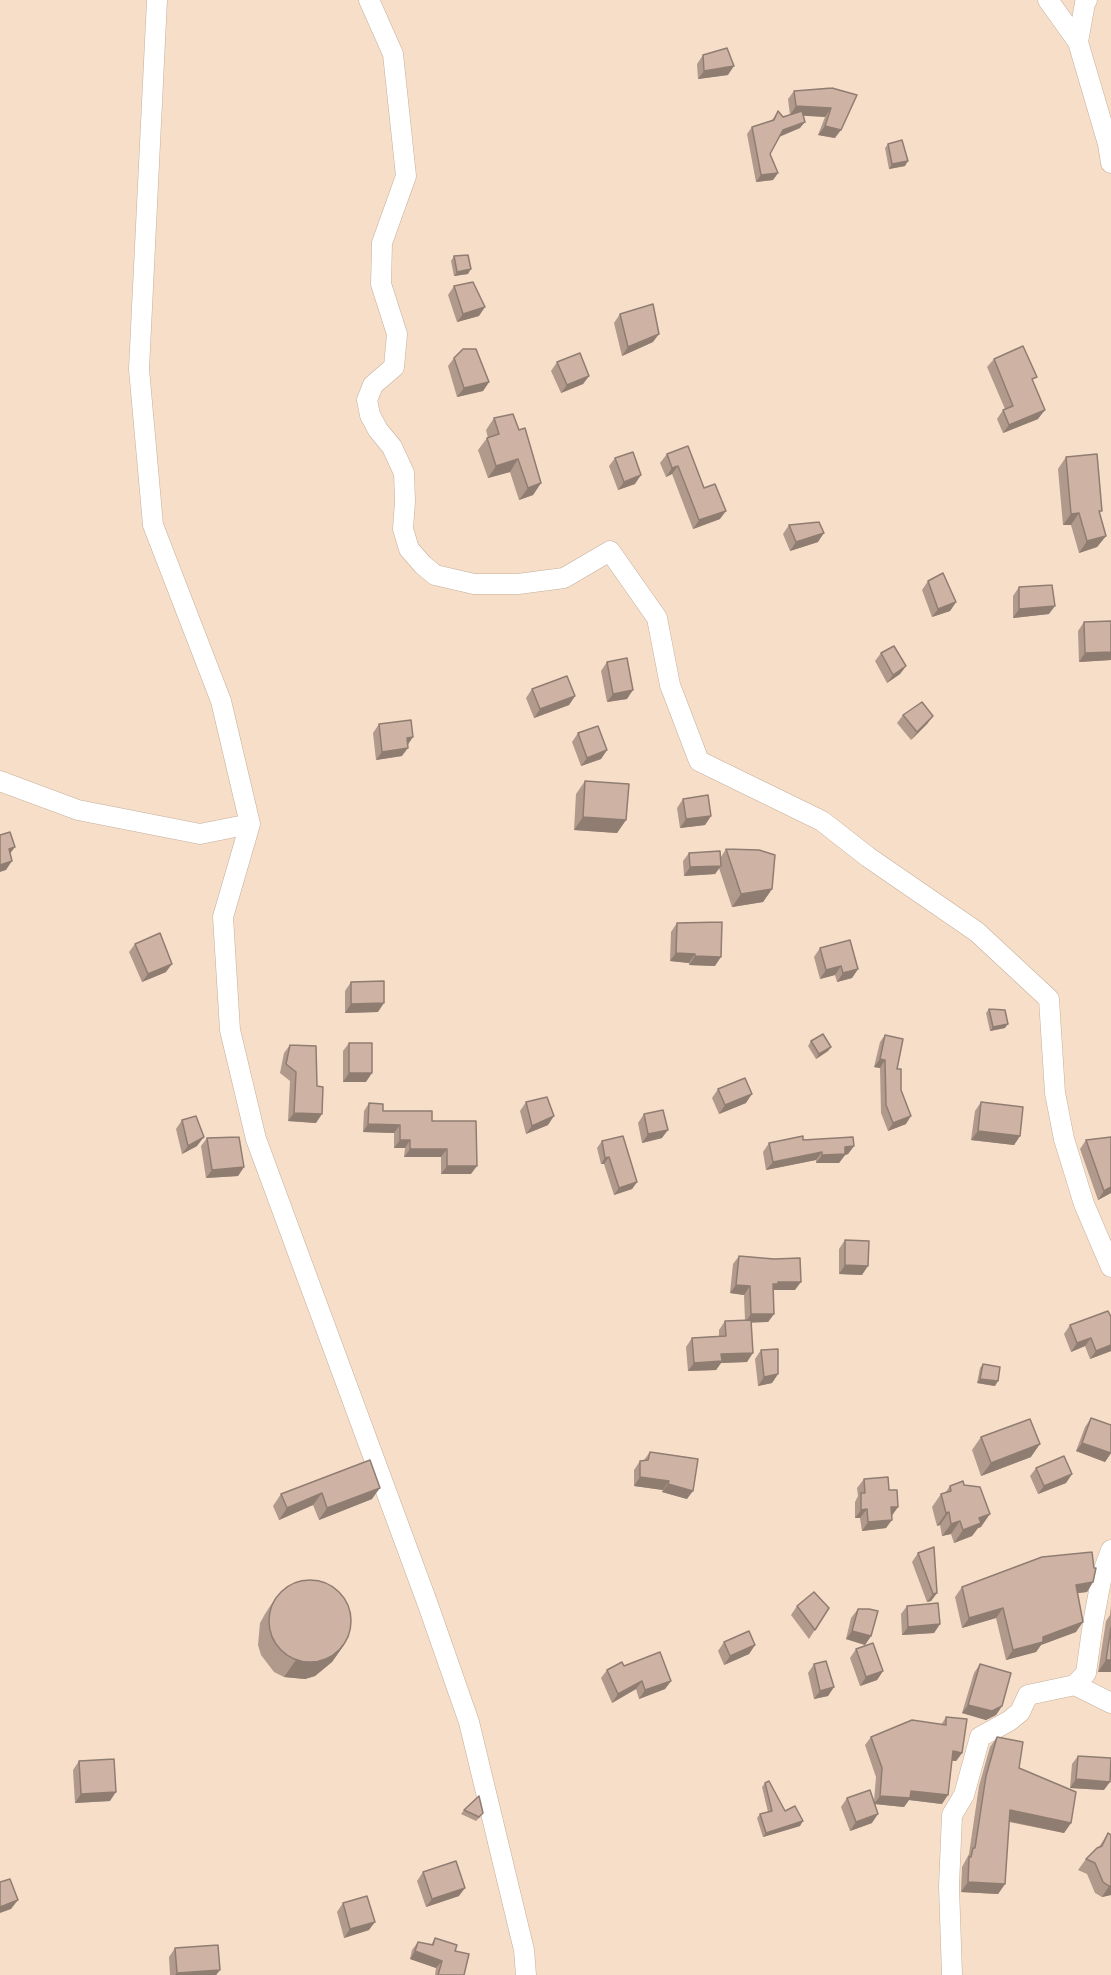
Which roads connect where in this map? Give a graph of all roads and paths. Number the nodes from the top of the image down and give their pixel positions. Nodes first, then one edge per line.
1 (157, 0) edge
2 (369, 0) edge
3 (1048, 0) edge
4 (1082, 1) edge
5 (1078, 42) junction
6 (1111, 163) edge
7 (0, 781) edge
8 (250, 825) junction
9 (1111, 1267) edge
10 (1111, 1550) edge
11 (1075, 1685) junction
12 (1111, 1703) edge
13 (526, 1975) edge
14 (952, 1975) edge

1 - 8 street
2 - 9 street
3 - 5 street
4 - 5 street
5 - 6 street
7 - 8 street
8 - 13 street
10 - 11 street
11 - 12 street
11 - 14 street

